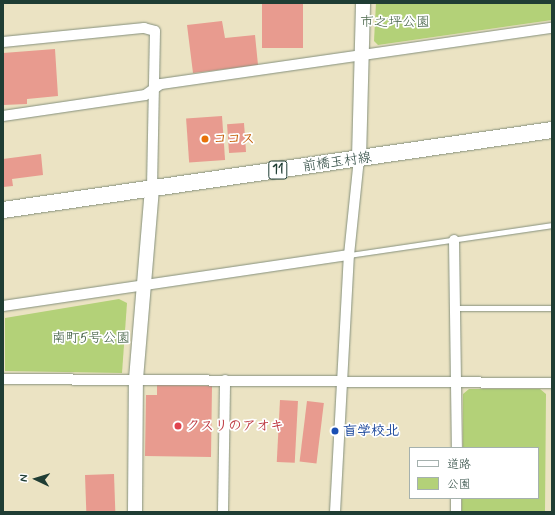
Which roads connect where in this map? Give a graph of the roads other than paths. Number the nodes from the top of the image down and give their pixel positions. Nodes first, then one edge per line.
1 (363, 3) edge
2 (552, 28) edge
3 (3, 42) edge
4 (360, 55) junction
5 (153, 89) junction
6 (3, 116) edge
7 (552, 130) edge
8 (359, 158) junction
9 (152, 188) junction
10 (3, 210) edge
11 (552, 225) edge
12 (454, 240) junction
13 (349, 255) junction
14 (142, 283) junction
15 (3, 306) edge
16 (456, 308) junction
17 (552, 308) edge
18 (136, 379) junction
19 (3, 380) edge
20 (225, 380) junction
21 (341, 382) junction
22 (457, 382) junction
23 (552, 383) edge
24 (457, 447) edge
25 (456, 499) edge
26 (135, 512) edge
27 (223, 512) edge
28 (335, 512) edge
29 (456, 512) edge

1 - 4 street
2 - 4 street
3 - 5 street
4 - 5 street
4 - 8 street
5 - 6 street
5 - 9 street
7 - 8 main road, 前橋玉村線 / 11
8 - 9 main road, 前橋玉村線 / 11
8 - 13 street
9 - 10 main road, 前橋玉村線 / 11
9 - 14 street
11 - 12 lane
12 - 13 lane
12 - 16 street
13 - 14 street
13 - 21 street
14 - 15 street
14 - 18 street
16 - 17 lane
16 - 22 street
18 - 19 street
18 - 20 street
18 - 26 street
20 - 21 street
20 - 27 street
21 - 22 street
21 - 28 street
22 - 23 street
22 - 24 street
25 - 29 street

